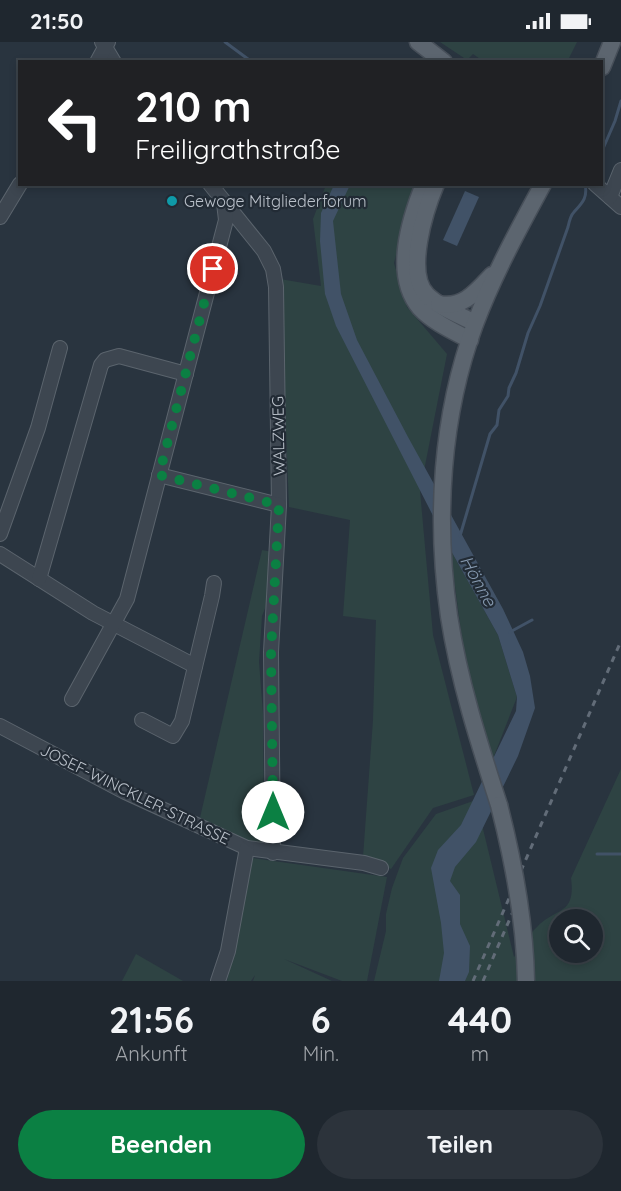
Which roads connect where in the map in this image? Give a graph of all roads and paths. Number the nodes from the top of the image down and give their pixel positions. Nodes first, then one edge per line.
1 (418, 42) edge
2 (612, 42) edge
3 (105, 44) edge
4 (98, 60) edge
5 (113, 60) edge
6 (441, 60) edge
7 (603, 65) edge
8 (621, 170) edge
9 (19, 186) edge
10 (212, 186) edge
11 (423, 186) edge
12 (435, 186) edge
13 (540, 189) edge
14 (607, 194) edge
15 (223, 201) junction
16 (0, 217) edge
17 (500, 265) junction
18 (438, 303) junction
19 (475, 323) junction
20 (470, 340) junction
21 (60, 348) dead end
22 (186, 374) junction
23 (159, 475) junction
24 (279, 505) junction
25 (0, 534) edge
26 (1, 558) edge
27 (39, 579) junction
28 (214, 583) dead end
29 (112, 624) junction
30 (195, 666) junction
31 (72, 699) dead end
32 (142, 720) dead end
33 (0, 726) edge
34 (247, 848) junction
35 (273, 853) junction
36 (381, 868) dead end
37 (218, 981) edge
38 (526, 981) edge

1 - 6 main road
2 - 7 main road
3 - 4 street
3 - 5 street
8 - 14 street
9 - 16 street
10 - 15 street, WALZWEG
11 - 20 main road
12 - 18 main road
13 - 17 main road
15 - 22 street
15 - 24 street, WALZWEG
17 - 18 main road
17 - 19 main road
18 - 19 main road
19 - 20 main road
20 - 38 main road, bridge
21 - 25 street
22 - 23 street
22 - 27 street
23 - 24 street
23 - 29 street
24 - 35 street, WALZWEG
26 - 27 street
27 - 29 street
28 - 30 street
29 - 30 street
29 - 31 street
30 - 32 street
33 - 34 street, JOSEF-WINCKLER-STRASSE
34 - 35 street, JOSEF-WINCKLER-STRASSE
34 - 37 street
35 - 36 street, JOSEF-WINCKLER-STRASSE

